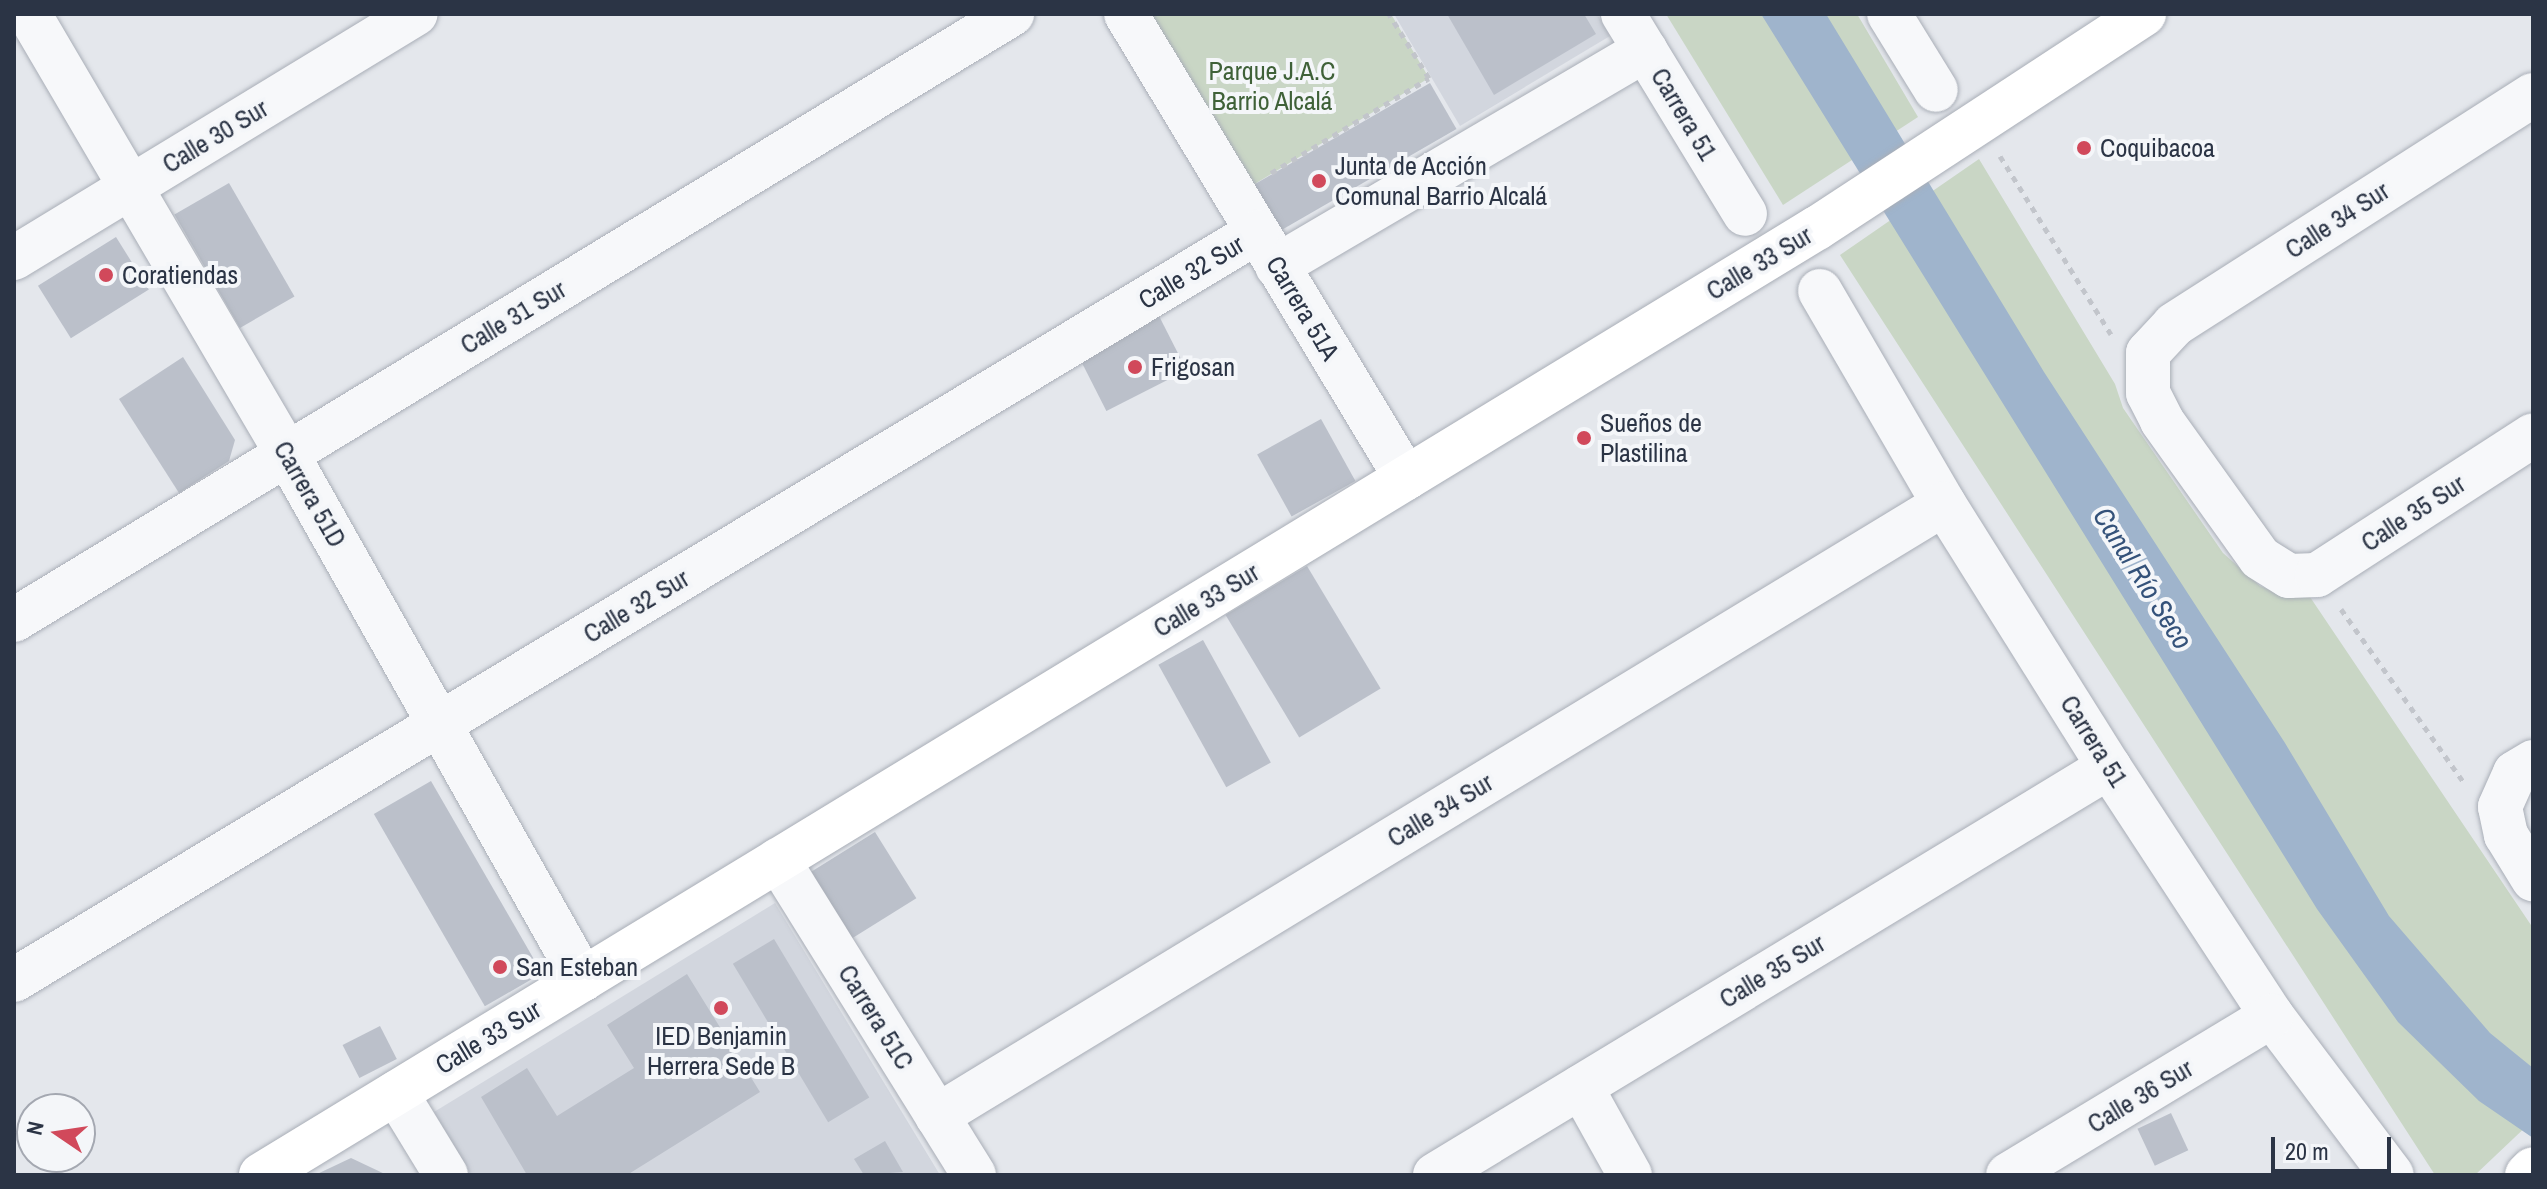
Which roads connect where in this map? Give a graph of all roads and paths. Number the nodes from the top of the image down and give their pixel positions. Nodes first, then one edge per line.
1 (29, 14) edge
2 (416, 14) edge
3 (1012, 14) edge
4 (1126, 14) edge
5 (1389, 14) edge
6 (1889, 14) edge
7 (2144, 14) edge
8 (1634, 32) edge
9 (1936, 90) dead end
10 (2533, 95) edge
11 (1979, 121) junction
12 (1267, 176) dead end
13 (131, 187) junction
14 (1745, 214) dead end
15 (1267, 249) junction
16 (14, 258) edge
17 (1820, 291) dead end
18 (2131, 346) junction
19 (2533, 435) edge
20 (287, 454) junction
21 (1406, 478) junction
22 (1944, 504) junction
23 (2303, 576) junction
24 (14, 620) edge
25 (441, 724) junction
26 (2533, 762) edge
27 (2109, 767) junction
28 (2486, 800) junction
29 (778, 860) junction
30 (2533, 879) edge
31 (583, 979) junction
32 (14, 980) edge
33 (2272, 1016) junction
34 (1581, 1087) junction
35 (396, 1093) junction
36 (937, 1116) junction
37 (2533, 1169) edge
38 (261, 1175) edge
39 (446, 1175) edge
40 (974, 1175) edge
41 (1435, 1175) edge
42 (1630, 1175) edge
43 (2008, 1175) edge
44 (2392, 1175) edge
45 (2527, 1175) edge

1 - 13 street, Carrera 51D
2 - 13 street, Calle 30 Sur
3 - 20 street, Calle 31 Sur
4 - 15 street, Carrera 51A
5 - 12 path
6 - 9 street
7 - 11 street, Calle 33 Sur
8 - 14 street, Carrera 51
8 - 15 street, Calle 32 Sur
10 - 18 street, Calle 34 Sur
11 - 18 path
11 - 21 street, Calle 33 Sur
13 - 16 street, Calle 30 Sur
13 - 20 street, Carrera 51D
15 - 21 street, Carrera 51A
15 - 25 street, Calle 32 Sur
17 - 22 street, Carrera 51
18 - 23 street
19 - 23 street, Calle 35 Sur
20 - 24 street, Calle 31 Sur
20 - 25 street, Carrera 51D
21 - 29 street, Calle 33 Sur
22 - 27 street, Carrera 51
22 - 36 street, Calle 34 Sur
23 - 28 path
25 - 31 street, Carrera 51D
25 - 32 street, Calle 32 Sur
26 - 28 street
27 - 33 street, Carrera 51
27 - 34 street, Calle 35 Sur
28 - 30 street
29 - 31 street, Calle 33 Sur
29 - 36 street, Carrera 51C
31 - 35 street, Calle 33 Sur
33 - 43 street, Calle 36 Sur
33 - 44 street, Carrera 51
34 - 41 street, Calle 35 Sur
34 - 42 street
35 - 38 street, Calle 33 Sur
35 - 39 street
36 - 40 street, Carrera 51C
37 - 45 street

